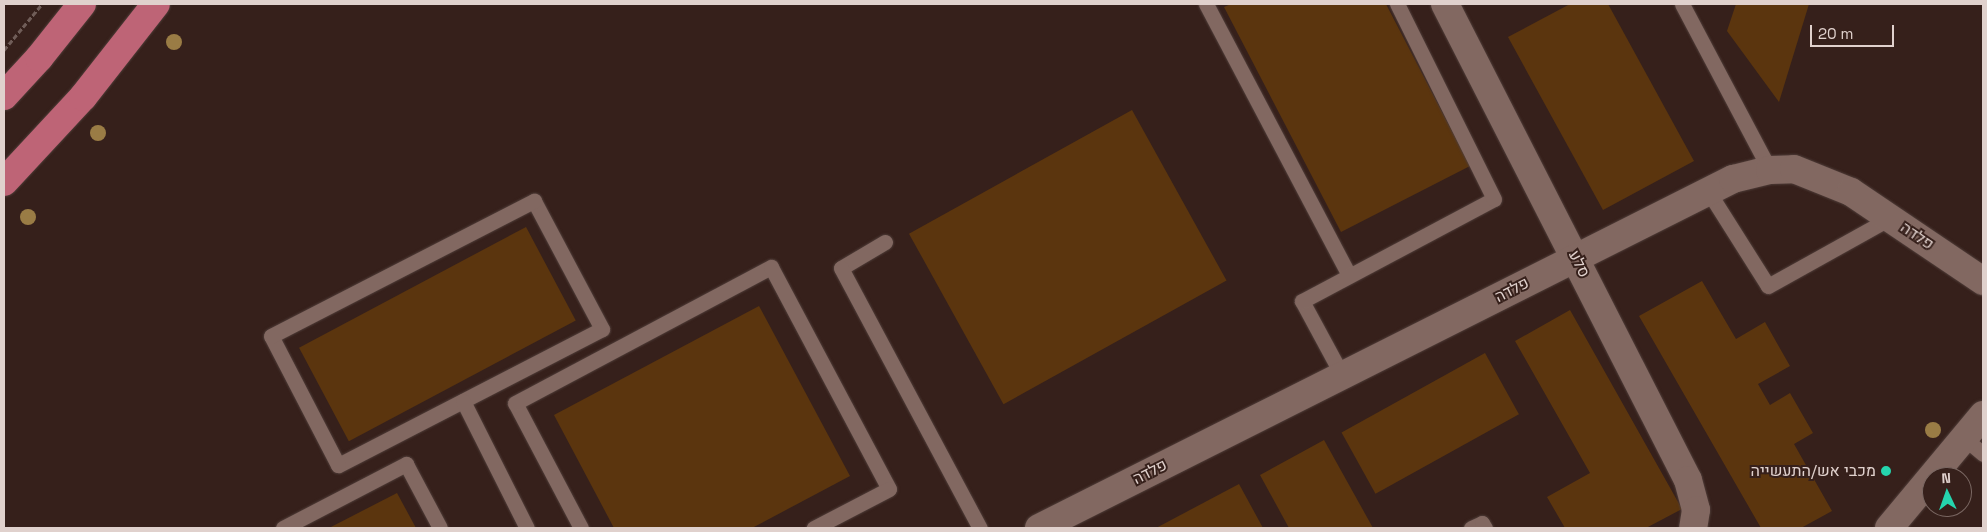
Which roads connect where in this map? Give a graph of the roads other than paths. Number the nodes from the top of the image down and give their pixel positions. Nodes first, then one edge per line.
1 (82, 4) edge
2 (156, 4) edge
3 (1206, 4) edge
4 (1397, 4) edge
5 (1445, 4) edge
6 (1682, 4) edge
7 (4, 96) edge
8 (1770, 170) junction
9 (4, 182) edge
10 (1708, 191) junction
11 (1890, 218) junction
12 (885, 242) dead end
13 (1576, 258) junction
14 (1349, 275) junction
15 (1983, 281) edge
16 (1342, 376) junction
17 (463, 401) junction
18 (1983, 415) edge
19 (1974, 446) edge
20 (283, 528) edge
21 (440, 528) edge
22 (527, 528) edge
23 (581, 528) edge
24 (814, 528) edge
25 (980, 528) edge
26 (1039, 528) edge
27 (1471, 528) edge
28 (1485, 528) edge
29 (1693, 528) edge
30 (1889, 528) edge

1 - 7 highway
2 - 9 highway
3 - 14 lane
4 - 14 lane
5 - 13 street, סלע
6 - 8 lane
8 - 10 street, פלדה
8 - 11 street, פלדה
10 - 11 lane
10 - 13 street, פלדה
11 - 15 street, פלדה
12 - 25 lane
13 - 16 street, פלדה
13 - 29 street, סלע
14 - 16 lane
16 - 26 street, פלדה
17 - 17 lane
17 - 22 lane
18 - 19 street
19 - 30 street
20 - 21 lane
23 - 24 lane
27 - 28 lane

